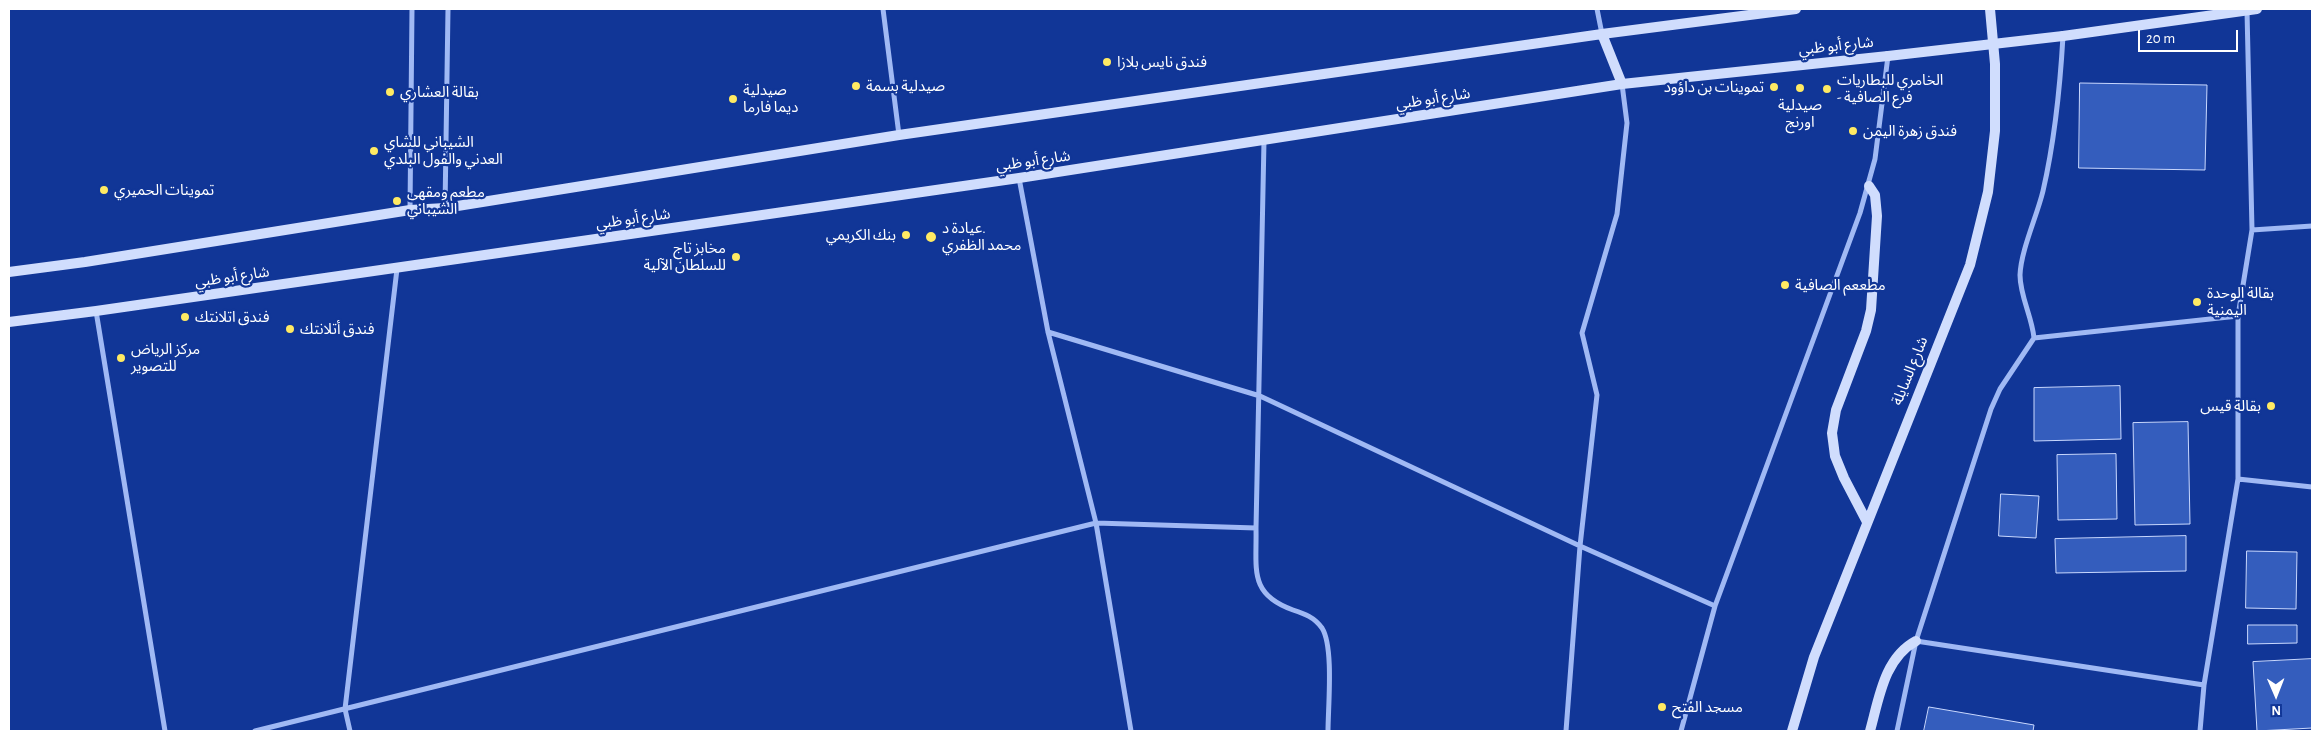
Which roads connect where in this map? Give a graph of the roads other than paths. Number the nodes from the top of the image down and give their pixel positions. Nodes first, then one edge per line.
1 (412, 9) edge
2 (448, 9) edge
3 (883, 9) edge
4 (1597, 9) edge
5 (1796, 9) edge
6 (1990, 9) edge
7 (2252, 10) edge
8 (1602, 34) junction
9 (2063, 36) junction
10 (1888, 56) junction
11 (1622, 84) junction
12 (899, 135) junction
13 (1264, 141) junction
14 (1019, 178) junction
15 (1869, 186) junction
16 (445, 208) junction
17 (410, 210) junction
18 (2312, 226) edge
19 (2252, 230) junction
20 (397, 269) junction
21 (9, 272) edge
22 (96, 312) junction
23 (2238, 316) junction
24 (9, 322) edge
25 (1048, 332) junction
26 (2034, 338) junction
27 (1260, 396) junction
28 (2238, 479) junction
29 (2312, 487) edge
30 (1867, 522) junction
31 (1096, 523) junction
32 (1256, 528) junction
33 (1580, 546) junction
34 (1715, 606) junction
35 (1916, 641) junction
36 (2204, 685) junction
37 (345, 709) junction
38 (165, 731) edge
39 (255, 731) edge
40 (350, 731) edge
41 (1130, 731) edge
42 (1328, 731) edge
43 (1566, 731) edge
44 (1681, 731) edge
45 (1792, 731) edge
46 (1870, 731) edge
47 (1897, 731) edge
48 (2200, 731) edge

1 - 17 street
2 - 16 street
3 - 12 street
4 - 8 street
5 - 8 main road
6 - 30 main road, شارع السايلة
7 - 9 main road, شارع أبو ظبي
7 - 19 street
8 - 11 main road
8 - 12 main road
9 - 10 main road, شارع أبو ظبي, bridge
9 - 26 street
10 - 11 main road, شارع أبو ظبي
10 - 15 street
11 - 13 main road, شارع أبو ظبي
11 - 33 street
12 - 16 main road
13 - 14 main road, شارع أبو ظبي
13 - 27 street
14 - 20 main road, شارع أبو ظبي
14 - 25 street
15 - 30 main road
15 - 34 street
16 - 17 main road
17 - 21 main road
18 - 19 street
19 - 23 street
20 - 22 main road, شارع أبو ظبي
20 - 37 street
22 - 24 main road, شارع أبو ظبي
22 - 38 street
23 - 26 street
23 - 28 street
25 - 27 street
25 - 31 street
26 - 35 street
27 - 32 street
27 - 33 street
28 - 29 street
28 - 36 street
30 - 45 main road, شارع السايلة
31 - 32 street
31 - 37 street
31 - 41 street
32 - 42 street
33 - 34 street
33 - 43 street
34 - 44 street
35 - 36 street
35 - 46 main road
35 - 47 street
36 - 48 street
37 - 39 street
37 - 40 street

